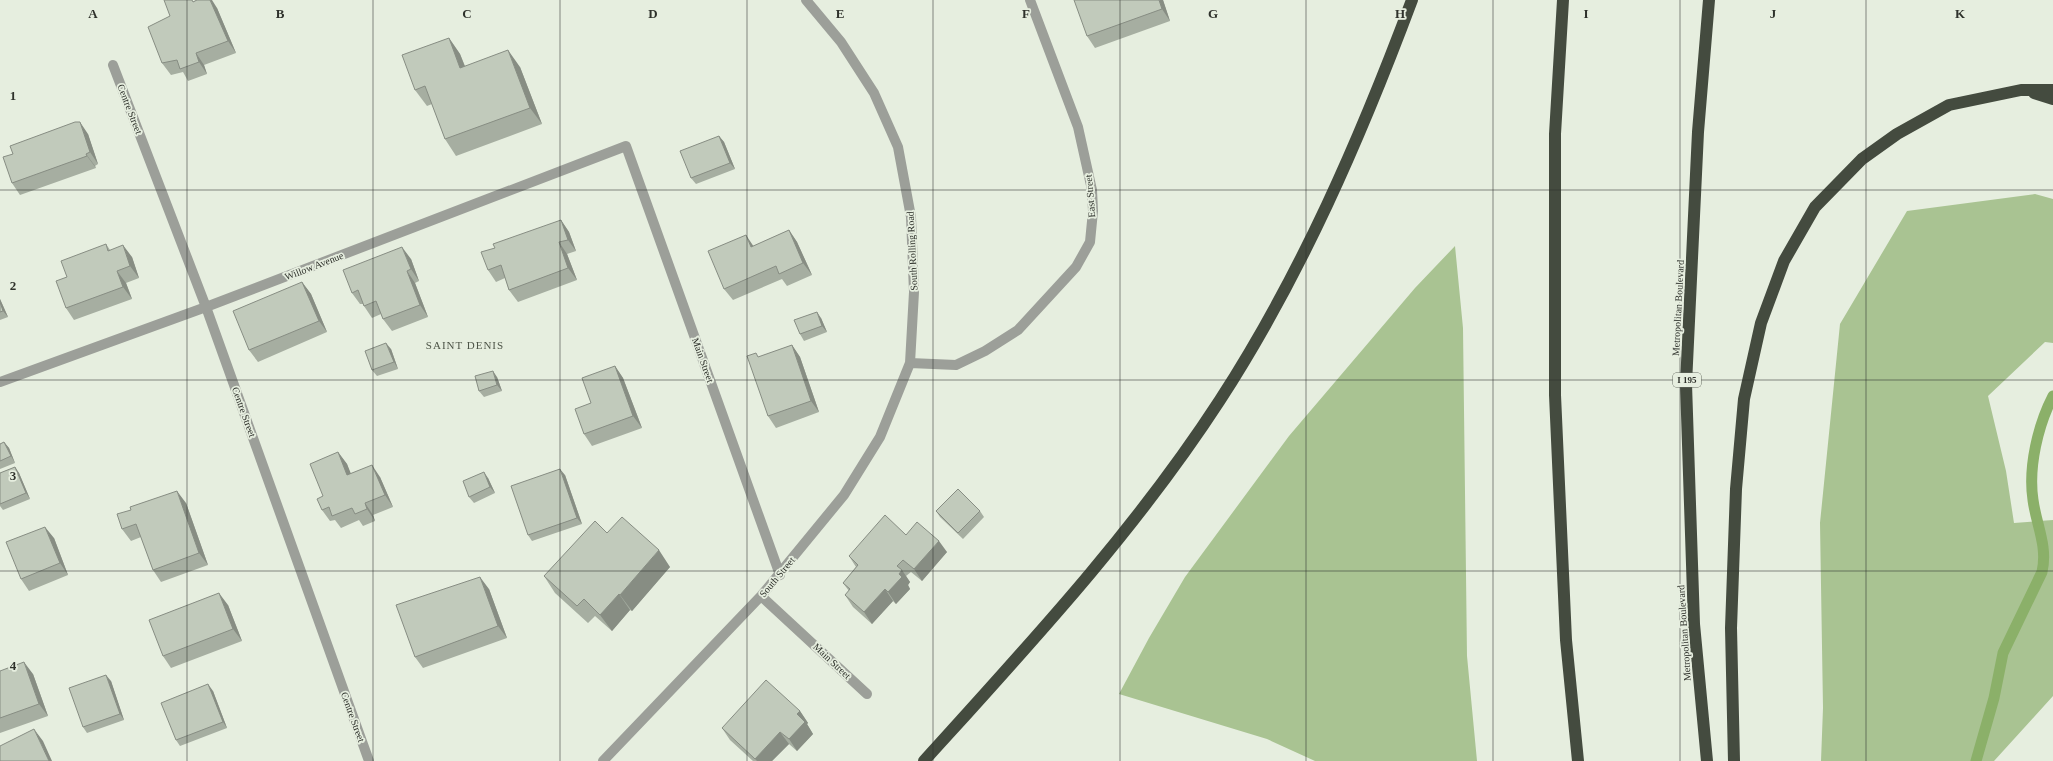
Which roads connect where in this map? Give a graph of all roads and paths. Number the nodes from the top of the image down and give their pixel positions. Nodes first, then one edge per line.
1 (806, 0) edge
2 (1030, 0) edge
3 (1412, 0) edge
4 (1563, 0) edge
5 (1709, 0) edge
6 (113, 65) dead end
7 (2021, 90) junction
8 (2053, 90) edge
9 (2053, 99) edge
10 (626, 146) joint
11 (206, 307) junction
12 (910, 363) junction
13 (0, 382) edge
14 (780, 575) junction
15 (761, 596) junction
16 (868, 694) dead end
17 (369, 761) edge
18 (603, 761) edge
19 (924, 761) edge
20 (1578, 761) edge
21 (1707, 761) edge
22 (1734, 761) edge

1 - 12 street, South Rolling Road
2 - 12 street, East Street
3 - 19 highway
4 - 20 highway
5 - 21 highway, Metropolitan Boulevard / I 195
6 - 11 street, Centre Street
7 - 8 highway
7 - 9 highway
7 - 22 highway
10 - 11 street, Willow Avenue
10 - 14 street, Main Street
11 - 13 street, Willow Avenue
11 - 17 street, Centre Street
12 - 14 street, South Street
14 - 15 street, South Street
15 - 16 street, Main Street
15 - 18 street, South Street

